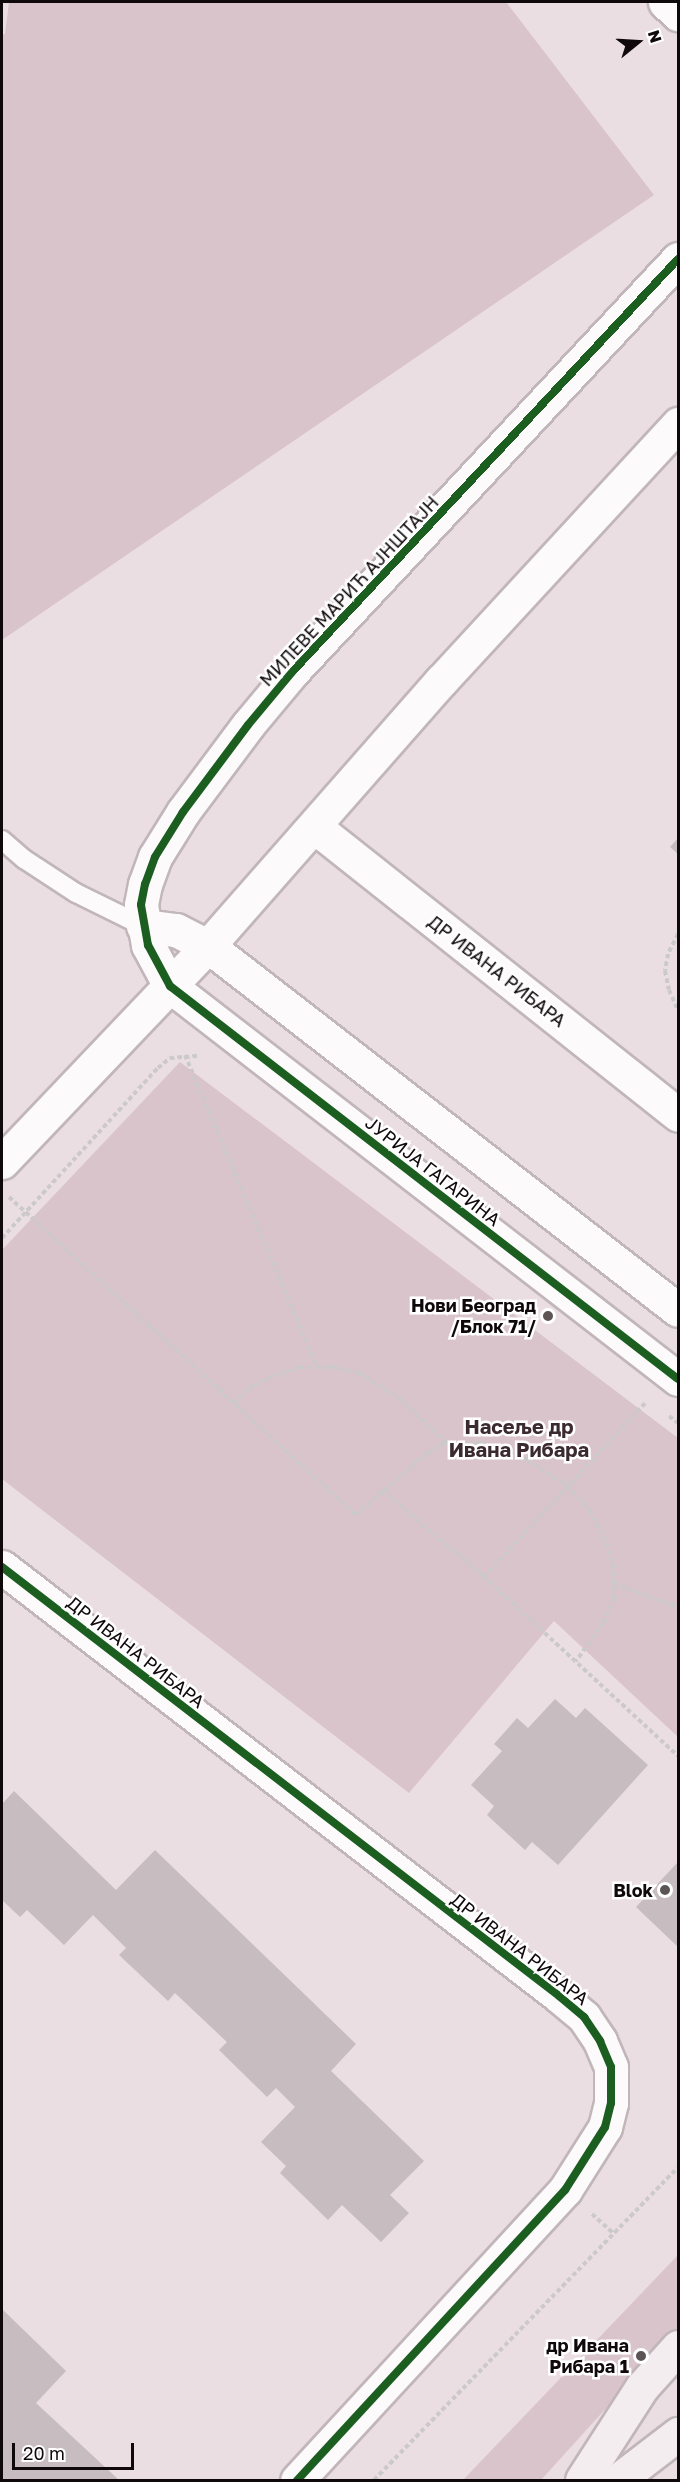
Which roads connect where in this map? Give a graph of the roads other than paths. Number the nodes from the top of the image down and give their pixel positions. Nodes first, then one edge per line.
1 (665, 2) edge
2 (678, 14) edge
3 (678, 259) edge
4 (678, 424) edge
5 (315, 827) junction
6 (2, 840) edge
7 (143, 926) junction
8 (208, 946) junction
9 (170, 986) junction
10 (678, 1115) edge
11 (2, 1162) edge
12 (678, 1310) edge
13 (678, 1379) edge
14 (2, 1567) edge
15 (678, 2347) edge
16 (678, 2434) edge
17 (297, 2481) edge
18 (582, 2481) edge
19 (618, 2481) edge

1 - 2 street
3 - 7 street, МИЛЕВЕ МАРИЋ АЈНШТАЈН
4 - 5 street
5 - 8 street
5 - 10 street, ДР ИВАНА РИБАРА
6 - 7 lane
7 - 8 street
7 - 9 street, МИЛЕВЕ МАРИЋ АЈНШТАЈН
8 - 9 street
8 - 12 street
9 - 11 street
9 - 13 street, ЈУРИЈА ГАГАРИНА
14 - 17 street, ДР ИВАНА РИБАРА
15 - 18 street
16 - 19 street

